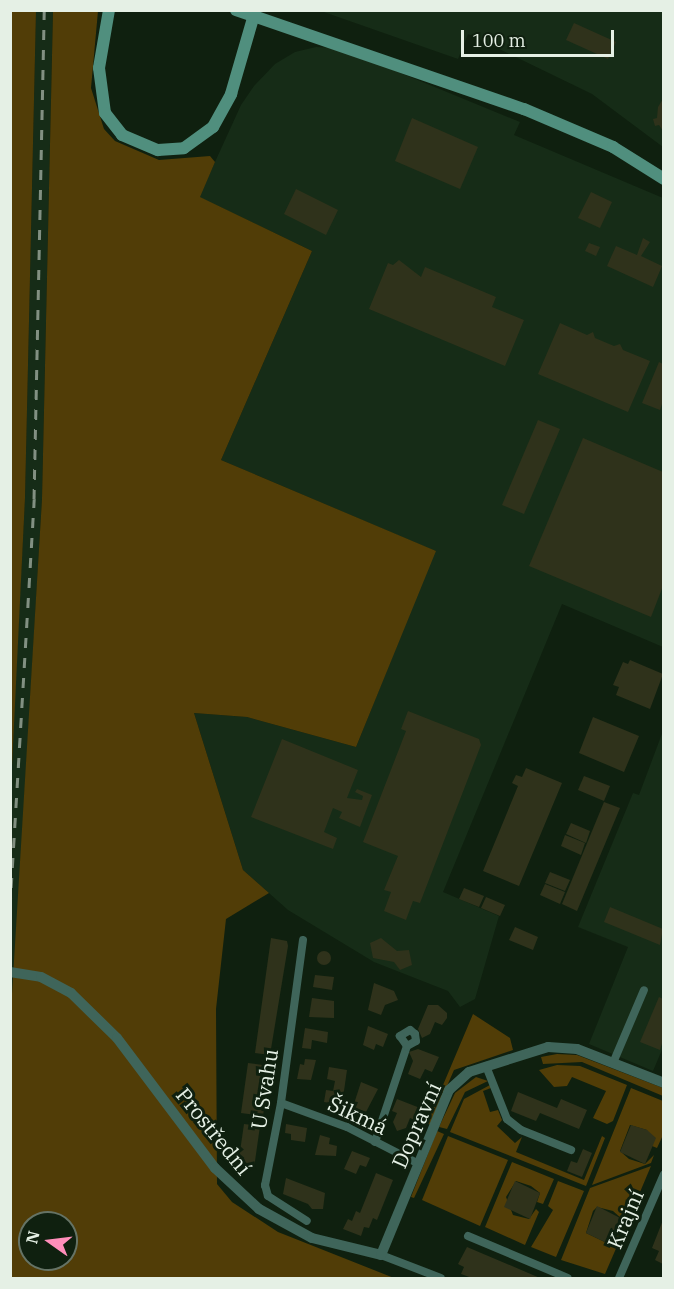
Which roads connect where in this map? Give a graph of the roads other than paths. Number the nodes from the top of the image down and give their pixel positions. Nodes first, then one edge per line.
1 (109, 10) edge
2 (236, 10) edge
3 (254, 15) junction
4 (613, 147) junction
5 (663, 179) edge
6 (663, 187) edge
7 (303, 940) dead end
8 (10, 972) edge
9 (644, 990) dead end
10 (407, 1046) dead end
11 (613, 1063) junction
12 (486, 1066) junction
13 (663, 1083) edge
14 (281, 1103) junction
15 (375, 1142) junction
16 (571, 1150) dead end
17 (419, 1164) junction
18 (663, 1174) edge
19 (307, 1221) dead end
20 (468, 1236) dead end
21 (381, 1255) junction
22 (441, 1278) edge
23 (568, 1278) edge
24 (619, 1278) edge

1 - 3 main road
2 - 3 main road
3 - 4 main road
4 - 5 main road
4 - 6 main road
7 - 14 street, U Svahu
8 - 21 street, Prostřední
9 - 11 street
10 - 15 street, Dopravní
11 - 12 street, Dopravní
11 - 13 street, Dopravní
12 - 16 street
12 - 17 street, Dopravní
14 - 15 street, Šikmá
14 - 19 street, U Svahu
15 - 17 street, Šikmá
17 - 21 street, Dopravní
18 - 24 street, Krajní
20 - 23 street
21 - 22 street, Prostřední

